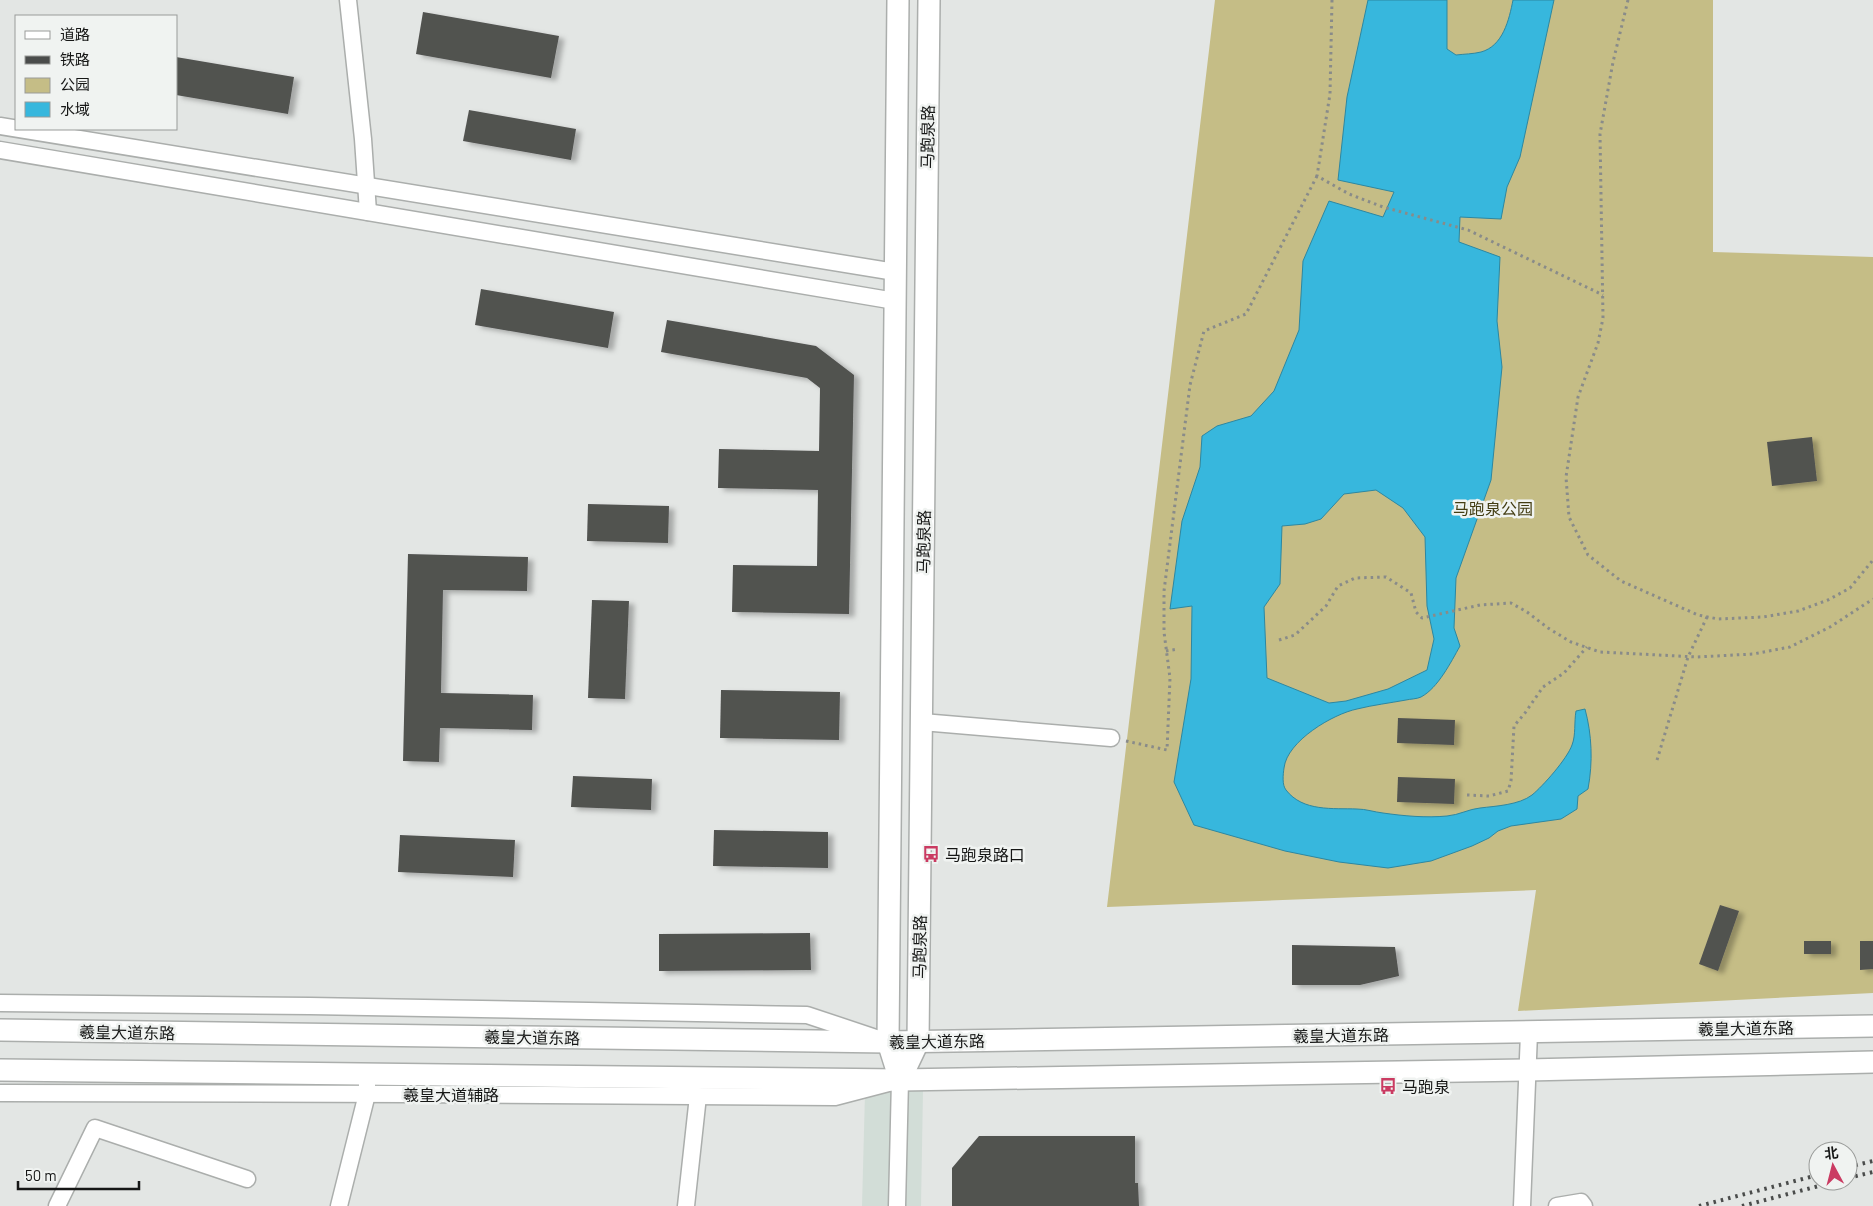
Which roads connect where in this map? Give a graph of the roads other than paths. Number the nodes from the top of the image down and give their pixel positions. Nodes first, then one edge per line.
1 (348, 0) edge
2 (898, 0) edge
3 (929, 0) edge
4 (0, 126) edge
5 (15, 128) edge
6 (24, 130) edge
7 (0, 150) edge
8 (366, 186) junction
9 (368, 212) junction
10 (895, 272) junction
11 (895, 301) junction
12 (922, 722) junction
13 (1111, 738) road end
14 (0, 1003) edge
15 (1873, 1026) edge
16 (0, 1030) edge
17 (1529, 1032) junction
18 (888, 1042) junction
19 (918, 1042) junction
20 (1873, 1062) edge
21 (0, 1070) edge
22 (1527, 1070) junction
23 (900, 1080) junction
24 (367, 1084) junction
25 (0, 1094) edge
26 (698, 1096) junction
27 (247, 1179) dead end
28 (57, 1206) edge
29 (339, 1206) edge
30 (686, 1206) edge
31 (897, 1206) edge
32 (1522, 1206) edge
33 (1557, 1206) edge
34 (1584, 1206) edge

1 - 8 street
2 - 10 main road, 马跑泉路
3 - 12 main road, 马跑泉路
4 - 5 street
6 - 8 street
7 - 9 street
8 - 9 street
8 - 10 street
9 - 11 street
10 - 11 main road, 马跑泉路
11 - 18 main road, 马跑泉路
12 - 13 street
12 - 19 main road, 马跑泉路
14 - 18 street
15 - 17 main road, 羲皇大道东路
16 - 18 main road, 羲皇大道东路
17 - 19 main road, 羲皇大道东路
17 - 22 street
18 - 19 main road, 羲皇大道东路
18 - 23 main road, 马跑泉路
19 - 23 main road, 马跑泉路
20 - 22 main road
21 - 24 main road
22 - 23 main road
22 - 32 street
23 - 24 main road
23 - 26 street, 羲皇大道辅路
23 - 31 street, 马跑泉路
24 - 25 street, 羲皇大道辅路
24 - 26 street, 羲皇大道辅路
24 - 29 street
26 - 30 street
27 - 28 street
33 - 34 street

